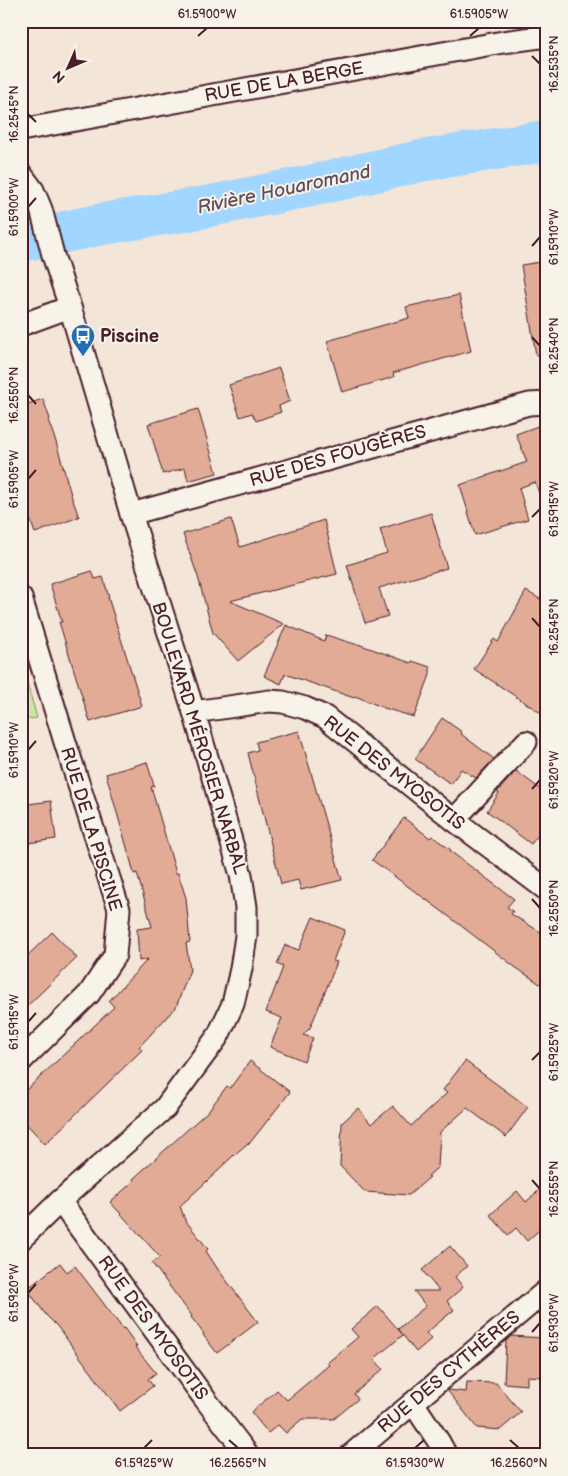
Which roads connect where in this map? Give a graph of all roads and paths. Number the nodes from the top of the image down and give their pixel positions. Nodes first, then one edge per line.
1 (547, 36) edge
2 (21, 130) edge
3 (21, 174) edge
4 (70, 307) junction
5 (21, 325) edge
6 (547, 403) edge
7 (130, 514) junction
8 (21, 598) edge
9 (194, 712) junction
10 (526, 742) dead end
11 (454, 820) junction
12 (547, 890) edge
13 (21, 1060) edge
14 (60, 1201) junction
15 (21, 1239) edge
16 (547, 1290) edge
17 (413, 1403) junction
18 (248, 1455) edge
19 (352, 1455) edge
20 (446, 1455) edge

1 - 2 street, RUE DE LA BERGE
3 - 4 street, BOULEVARD MÉROSIER NARBAL
4 - 5 street
4 - 7 street, BOULEVARD MÉROSIER NARBAL
6 - 7 street, RUE DES FOUGÈRES
7 - 9 street, BOULEVARD MÉROSIER NARBAL
8 - 13 street, RUE DE LA PISCINE
9 - 11 street, RUE DES MYOSOTIS
9 - 14 street, BOULEVARD MÉROSIER NARBAL
10 - 11 street
11 - 12 street, RUE DES MYOSOTIS
14 - 15 street, BOULEVARD MÉROSIER NARBAL
14 - 18 street, RUE DES MYOSOTIS
16 - 17 street, RUE DES CYTHÈRES
17 - 19 street, RUE DES CYTHÈRES
17 - 20 street

